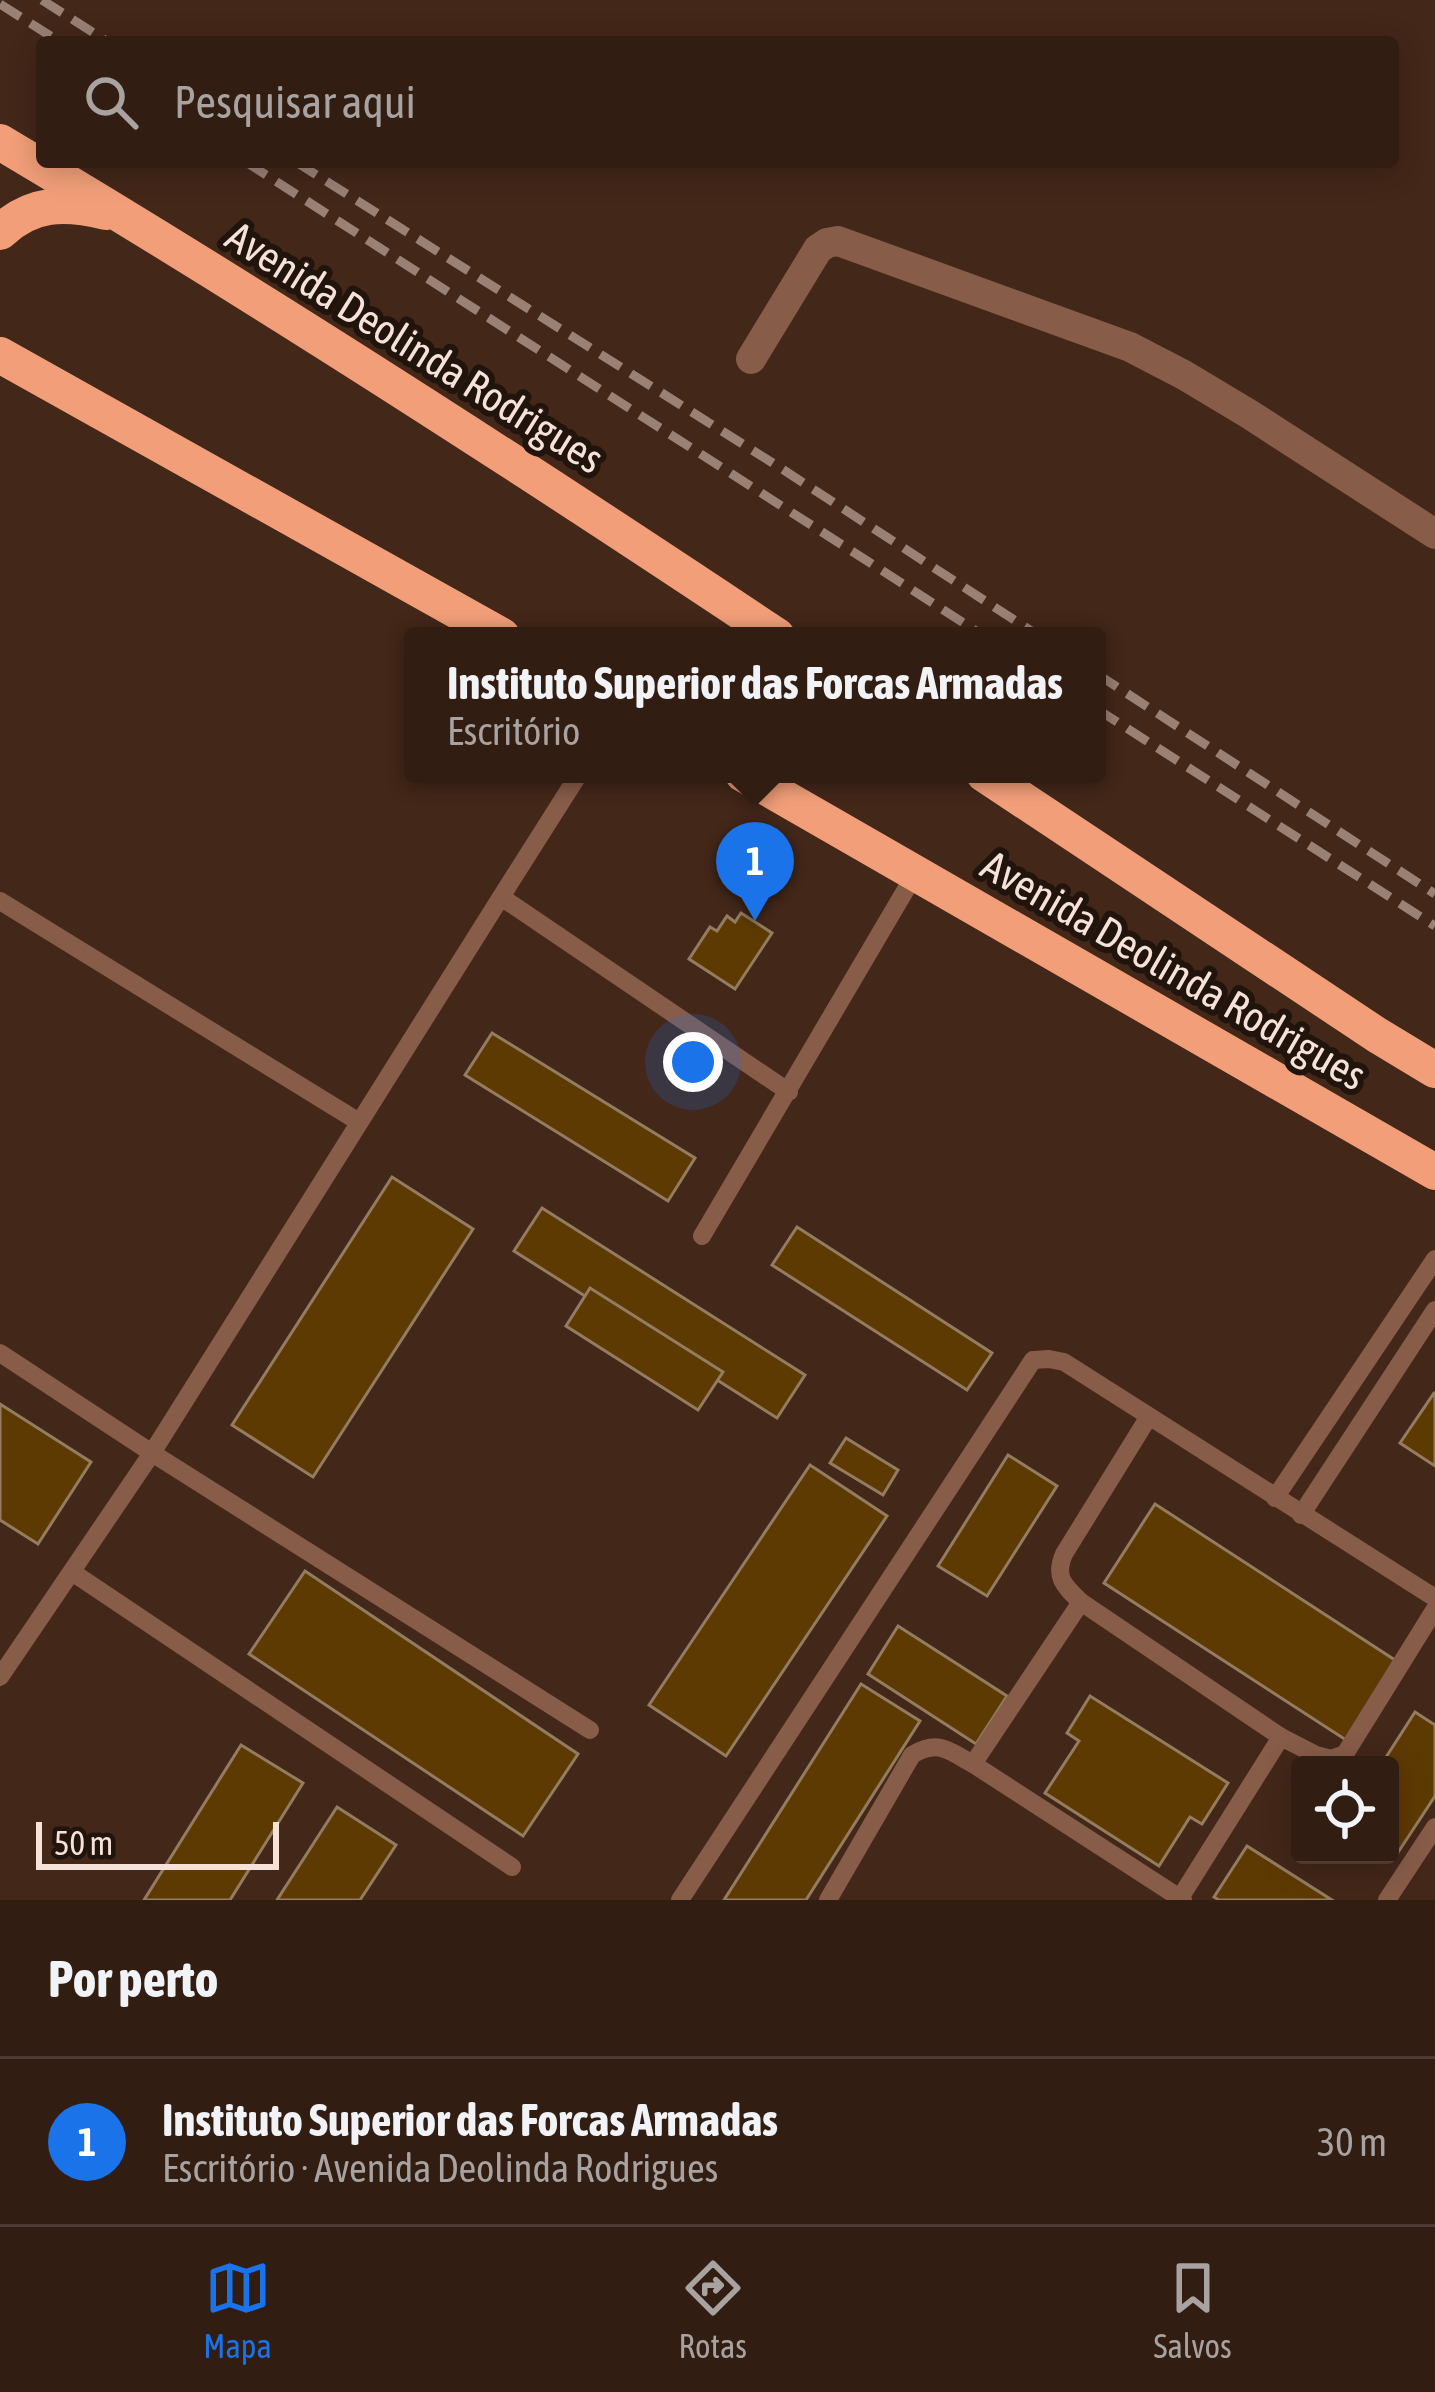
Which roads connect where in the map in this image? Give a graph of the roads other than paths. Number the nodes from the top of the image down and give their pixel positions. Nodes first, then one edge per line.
1 (0, 142) edge
2 (36, 163) edge
3 (44, 168) edge
4 (127, 217) junction
5 (0, 232) edge
6 (1, 354) edge
7 (751, 359) dead end
8 (1435, 534) edge
9 (486, 627) edge
10 (764, 627) edge
11 (573, 783) edge
12 (758, 783) edge
13 (998, 783) edge
14 (915, 874) junction
15 (501, 896) junction
16 (0, 901) edge
17 (1435, 1070) edge
18 (789, 1092) junction
19 (359, 1122) junction
20 (1435, 1172) edge
21 (702, 1236) dead end
22 (1435, 1259) edge
23 (1435, 1310) edge
24 (0, 1353) edge
25 (1148, 1418) junction
26 (152, 1453) junction
27 (1275, 1498) junction
28 (1301, 1515) junction
29 (72, 1571) junction
30 (1435, 1598) edge
31 (1081, 1602) junction
32 (1435, 1609) edge
33 (0, 1677) edge
34 (590, 1730) dead end
35 (1280, 1736) junction
36 (973, 1765) junction
37 (1435, 1827) edge
38 (512, 1867) dead end
39 (1181, 1899) edge
40 (680, 1900) edge
41 (828, 1900) edge
42 (1387, 1900) edge

1 - 2 highway, Avenida Deolinda Rodrigues
3 - 4 highway, Avenida Deolinda Rodrigues
4 - 5 highway
4 - 10 highway, Avenida Deolinda Rodrigues
6 - 9 highway
7 - 8 street
11 - 15 lane
12 - 14 highway, Avenida Deolinda Rodrigues
13 - 17 highway, Avenida Deolinda Rodrigues
14 - 18 lane
14 - 20 highway, Avenida Deolinda Rodrigues
15 - 18 lane
15 - 19 lane
16 - 19 lane
18 - 21 lane
19 - 26 lane
22 - 27 lane
23 - 28 lane
24 - 26 lane
25 - 27 lane
25 - 31 lane
25 - 40 lane
26 - 29 lane
26 - 34 lane
27 - 28 lane
28 - 30 lane
29 - 33 lane
29 - 38 lane
31 - 35 lane
31 - 36 lane
32 - 35 lane
35 - 39 lane
36 - 39 lane
36 - 41 lane
37 - 42 lane

